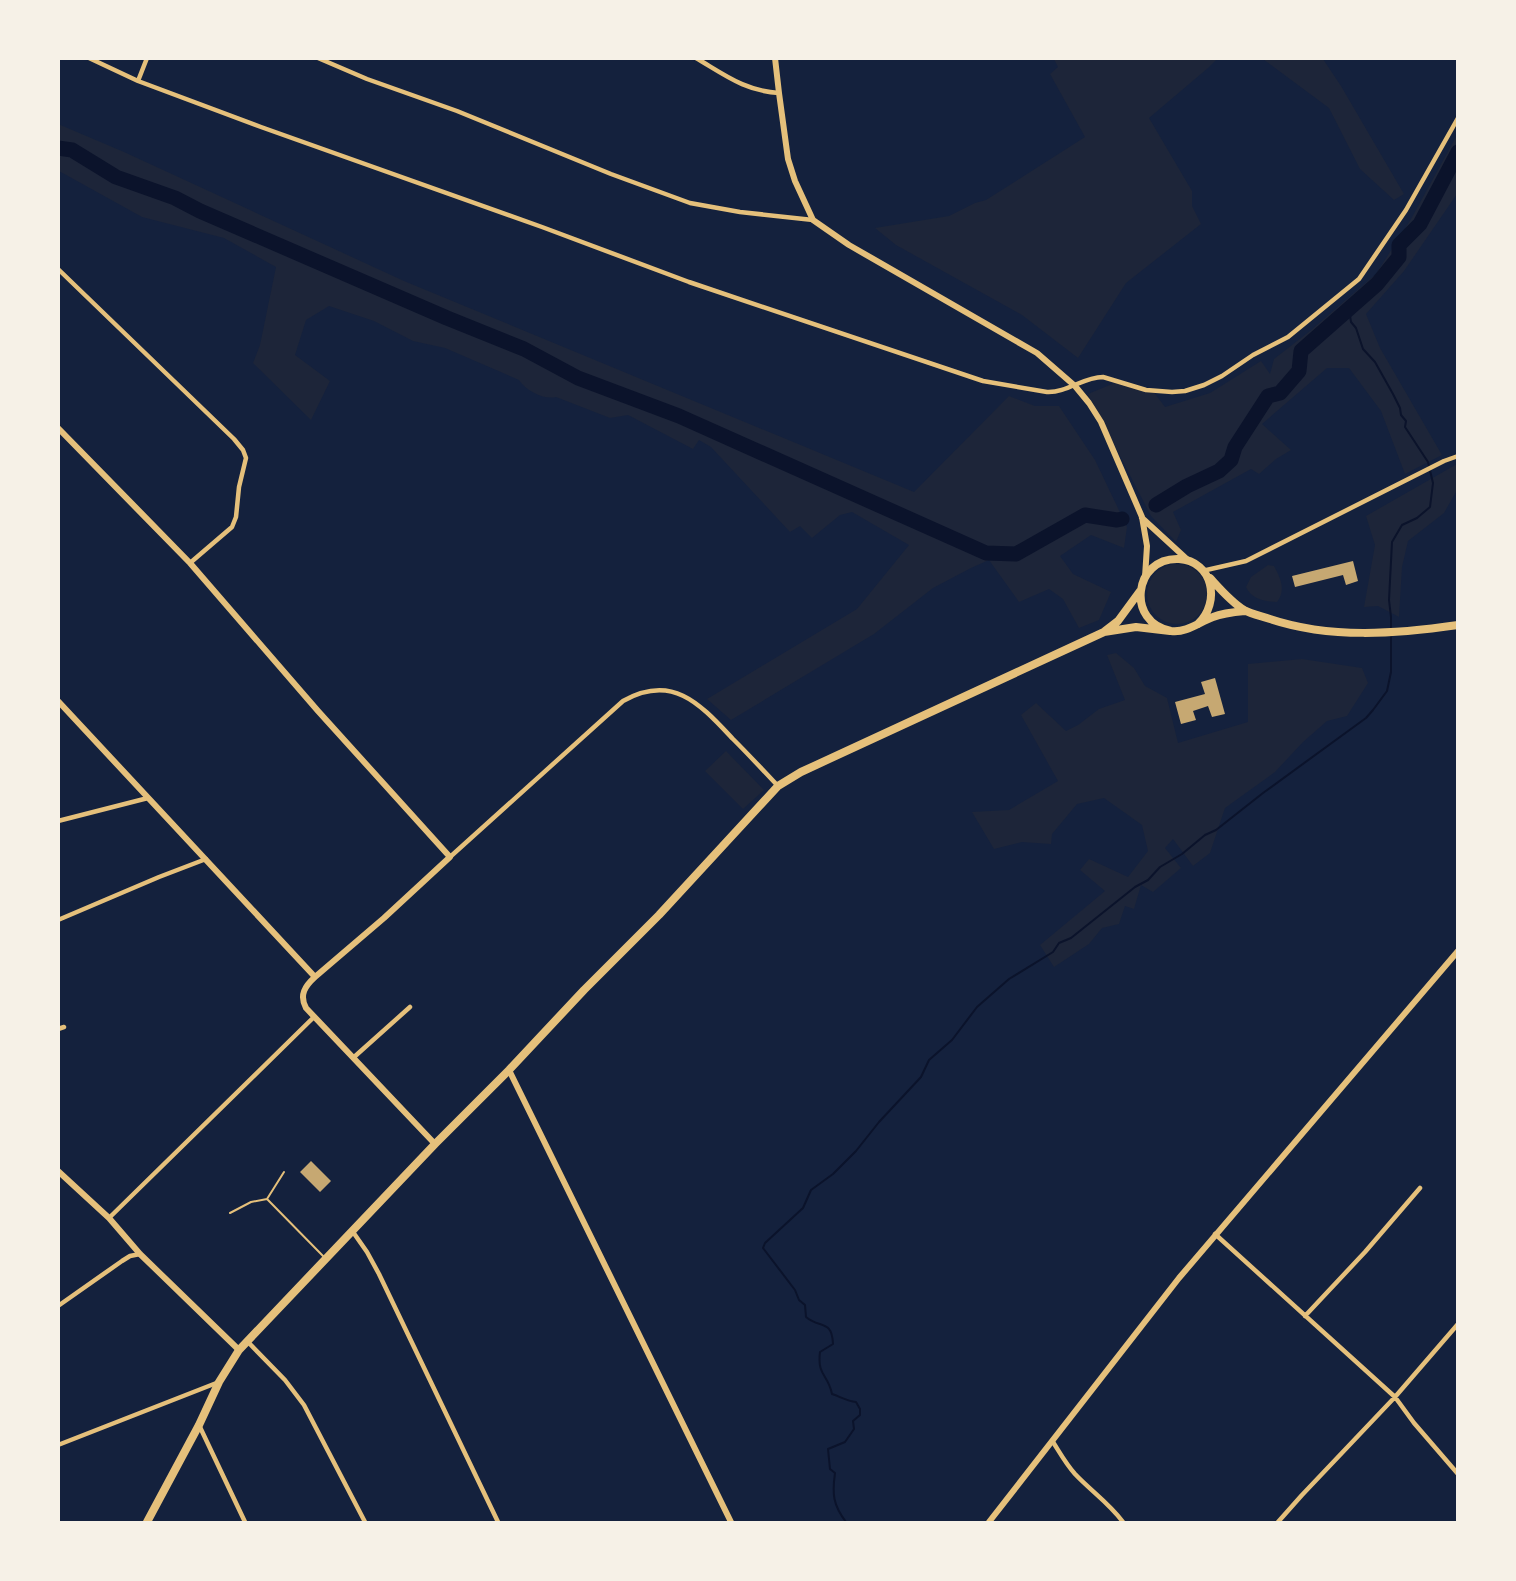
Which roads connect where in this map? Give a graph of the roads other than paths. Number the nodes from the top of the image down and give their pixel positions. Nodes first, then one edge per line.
1 (89, 58) edge
2 (147, 58) edge
3 (318, 58) edge
4 (696, 58) edge
5 (775, 58) edge
6 (138, 81) junction
7 (778, 93) junction
8 (1458, 118) edge
9 (813, 220) junction
10 (58, 269) edge
11 (1075, 386) junction
12 (58, 428) edge
13 (1458, 456) edge
14 (1142, 518) junction
15 (1190, 562) junction
16 (190, 563) junction
17 (1203, 571) junction
18 (1145, 578) junction
19 (1141, 590) junction
20 (1245, 611) junction
21 (1198, 624) junction
22 (1458, 625) edge
23 (1170, 631) junction
24 (1104, 632) junction
25 (58, 701) edge
26 (778, 786) junction
27 (148, 798) junction
28 (58, 821) edge
29 (450, 857) junction
30 (206, 859) junction
31 (58, 920) edge
32 (1458, 951) edge
33 (315, 977) junction
34 (410, 1007) dead end
35 (314, 1017) junction
36 (353, 1058) junction
37 (509, 1070) junction
38 (435, 1144) junction
39 (58, 1171) edge
40 (284, 1172) dead end
41 (1420, 1188) dead end
42 (267, 1199) junction
43 (230, 1213) dead end
44 (109, 1218) junction
45 (353, 1232) junction
46 (1215, 1234) junction
47 (140, 1254) junction
48 (326, 1259) junction
49 (58, 1306) edge
50 (1305, 1316) junction
51 (1458, 1324) edge
52 (247, 1341) junction
53 (239, 1350) junction
54 (219, 1382) junction
55 (1395, 1397) junction
56 (199, 1425) junction
57 (1053, 1442) junction
58 (58, 1445) edge
59 (1458, 1474) edge
60 (147, 1522) edge
61 (245, 1522) edge
62 (365, 1522) edge
63 (498, 1522) edge
64 (731, 1522) edge
65 (989, 1522) edge
66 (1123, 1522) edge
67 (1278, 1522) edge

1 - 6 street
2 - 6 street
3 - 9 street
4 - 7 street
5 - 7 street
6 - 11 street
7 - 9 street
8 - 11 street
9 - 11 street
10 - 16 street
11 - 14 street
12 - 16 street
13 - 17 street
14 - 15 street
14 - 18 street
15 - 17 main road
15 - 18 main road
16 - 29 street
17 - 20 main road
17 - 21 main road
18 - 19 main road
19 - 23 main road
19 - 24 main road
20 - 21 main road
20 - 22 main road
21 - 23 main road
23 - 24 main road
24 - 26 main road
25 - 27 street
26 - 29 street
26 - 37 main road
27 - 28 street
27 - 30 street
29 - 33 street
30 - 31 street
30 - 33 street
32 - 46 street
33 - 35 street
34 - 36 street
35 - 36 street
35 - 44 street
36 - 38 street
37 - 38 main road
37 - 64 street
38 - 45 main road
39 - 44 street
40 - 42 lane
41 - 50 street
42 - 43 lane
42 - 48 lane
44 - 47 street
45 - 48 main road
45 - 63 street
46 - 50 street
46 - 57 street
47 - 49 street
47 - 53 street
48 - 52 main road
50 - 55 street
51 - 55 street
52 - 53 main road
52 - 62 street
53 - 54 main road
54 - 56 main road
54 - 58 street
55 - 59 street
55 - 67 street
56 - 60 main road
56 - 61 street
57 - 65 street
57 - 66 street

